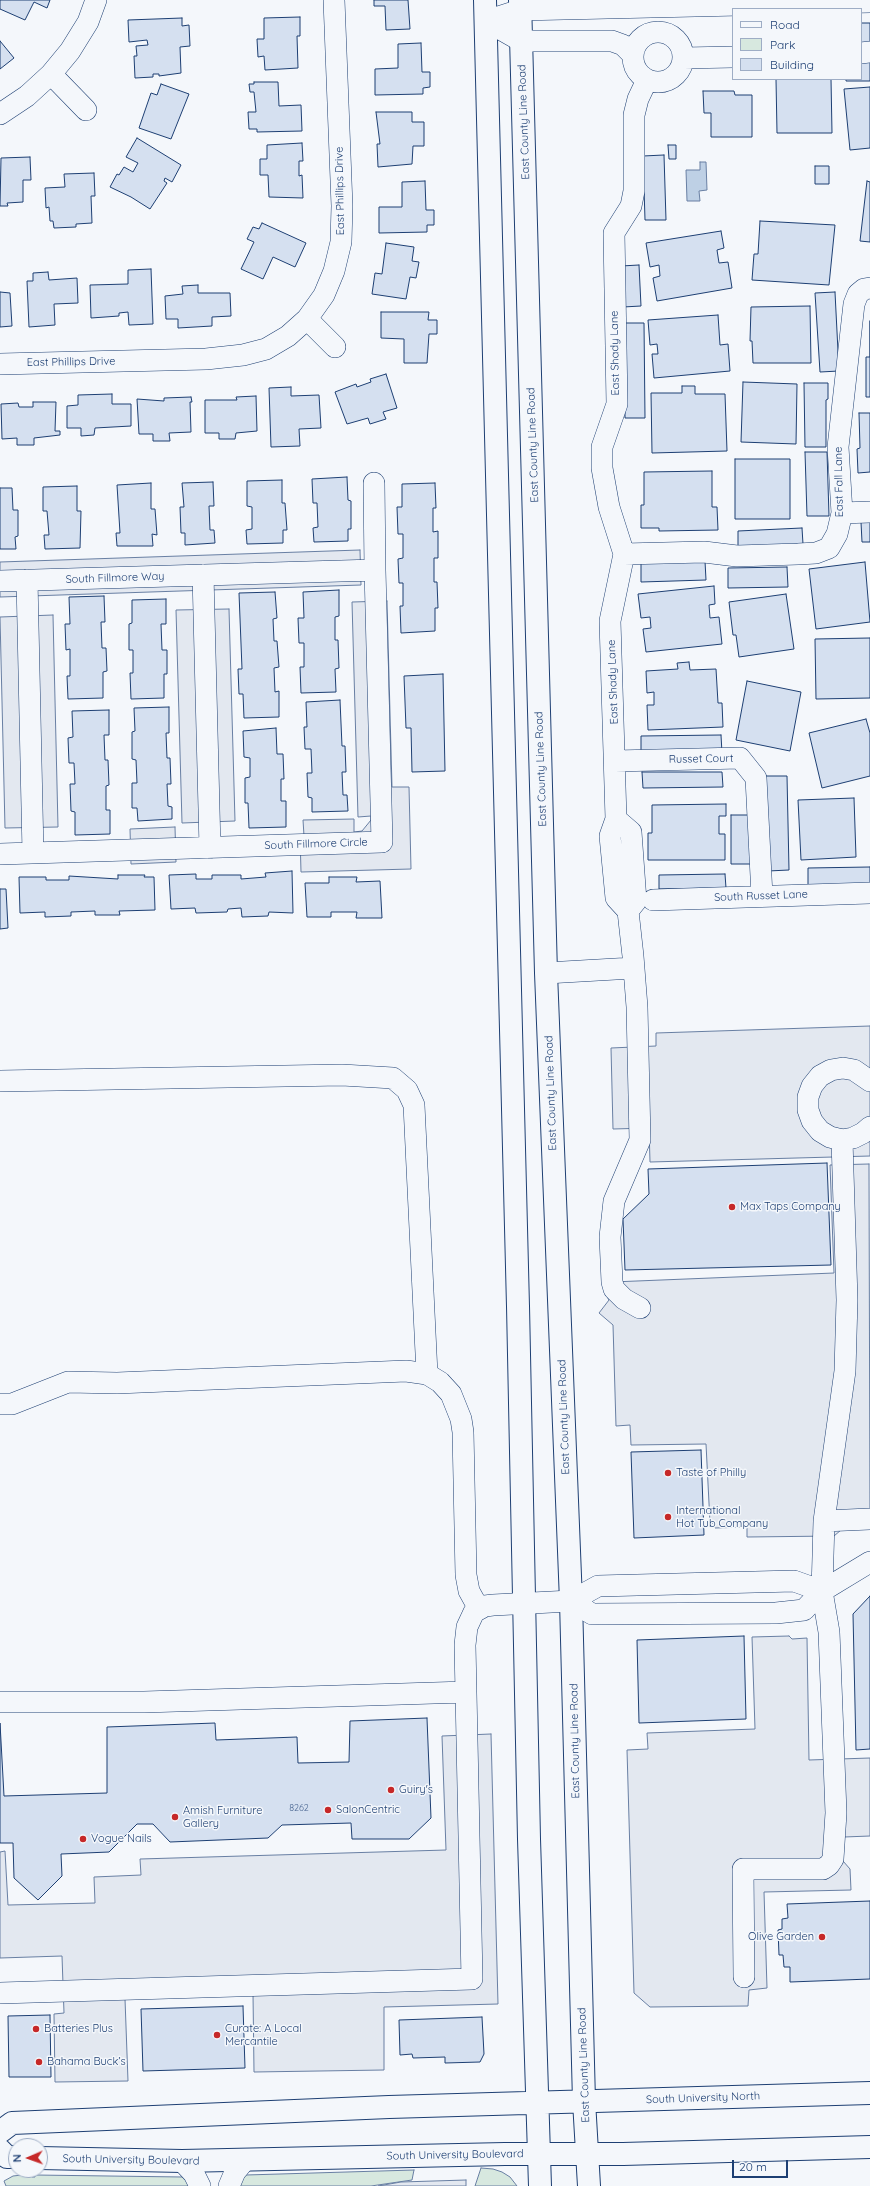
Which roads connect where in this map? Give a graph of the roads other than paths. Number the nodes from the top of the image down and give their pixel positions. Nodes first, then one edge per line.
1 (96, 0) edge
2 (334, 0) edge
3 (485, 0) edge
4 (870, 2) edge
5 (650, 3) edge
6 (520, 5) edge
7 (486, 21) junction
8 (651, 33) junction
9 (521, 41) junction
10 (633, 55) junction
11 (732, 56) edge
12 (684, 58) junction
13 (51, 74) junction
14 (647, 80) junction
15 (86, 110) dead end
16 (0, 114) edge
17 (870, 288) edge
18 (307, 319) junction
19 (335, 347) dead end
20 (0, 364) edge
21 (374, 483) dead end
22 (870, 512) edge
23 (842, 513) junction
24 (624, 554) junction
25 (375, 570) junction
26 (203, 575) junction
27 (27, 580) junction
28 (0, 581) edge
29 (615, 760) junction
30 (210, 848) junction
31 (33, 853) junction
32 (0, 854) edge
33 (870, 893) edge
34 (762, 896) junction
35 (653, 900) dead end
36 (634, 968) junction
37 (546, 973) junction
38 (0, 1081) edge
39 (870, 1081) edge
40 (870, 1127) edge
41 (842, 1140) junction
42 (640, 1308) dead end
43 (427, 1374) junction
44 (0, 1404) edge
45 (870, 1518) edge
46 (824, 1521) junction
47 (870, 1562) edge
48 (822, 1591) junction
49 (571, 1601) junction
50 (524, 1603) junction
51 (479, 1609) junction
52 (466, 1692) junction
53 (0, 1702) edge
54 (744, 1977) dead end
55 (0, 1993) edge
56 (870, 2093) edge
57 (584, 2101) junction
58 (537, 2103) junction
59 (0, 2132) edge
60 (870, 2147) edge
61 (0, 2150) edge
62 (539, 2154) junction
63 (588, 2154) junction
64 (8, 2157) edge
65 (48, 2158) edge
66 (245, 2160) junction
67 (182, 2161) junction
68 (200, 2186) edge
69 (228, 2186) edge
70 (540, 2186) edge
71 (589, 2186) edge

1 - 13 street
2 - 18 street, East Phillips Drive
3 - 7 main road
4 - 5 street
5 - 6 street
5 - 8 street
6 - 7 street
6 - 9 main road, East County Line Road
7 - 9 street
7 - 50 main road
8 - 10 street
8 - 12 street
9 - 10 street
9 - 37 main road, East County Line Road
10 - 14 street
11 - 12 street
12 - 14 street
13 - 15 street
13 - 16 street
14 - 24 street, East Shady Lane
17 - 23 street, East Fall Lane
18 - 19 street
18 - 20 street, East Phillips Drive
21 - 25 street
22 - 23 street
23 - 24 street, East Fall Lane
24 - 29 street, East Shady Lane
25 - 26 street, South Fillmore Way
25 - 30 street, South Fillmore Circle
26 - 27 street, South Fillmore Way
26 - 30 street
27 - 28 street, South Fillmore Way
27 - 31 street
29 - 34 street, Russet Court
29 - 36 street, East Shady Lane
30 - 31 street, South Fillmore Circle
31 - 32 street, South Fillmore Circle
33 - 34 street, South Russet Lane
34 - 35 street, South Russet Lane
36 - 37 street
36 - 42 street, East Shady Lane
37 - 49 main road, East County Line Road
38 - 43 street
39 - 41 street
40 - 41 street
41 - 46 street
43 - 44 street
43 - 51 street
45 - 46 street
46 - 48 street
47 - 48 street
48 - 49 street
48 - 49 street
48 - 54 street
49 - 50 street
49 - 57 main road, East County Line Road
50 - 51 street
50 - 58 main road
51 - 52 street
52 - 53 street
52 - 55 street
56 - 57 main road, South University North
57 - 58 main road, South University North
57 - 63 main road, East County Line Road
58 - 59 main road
58 - 62 main road
60 - 63 main road, South University Boulevard
61 - 64 main road
62 - 63 main road, South University Boulevard
62 - 66 main road, South University Boulevard
62 - 70 main road
63 - 71 main road, East County Line Road
65 - 67 main road, South University Boulevard
66 - 67 main road, South University Boulevard
66 - 69 street
67 - 68 street

